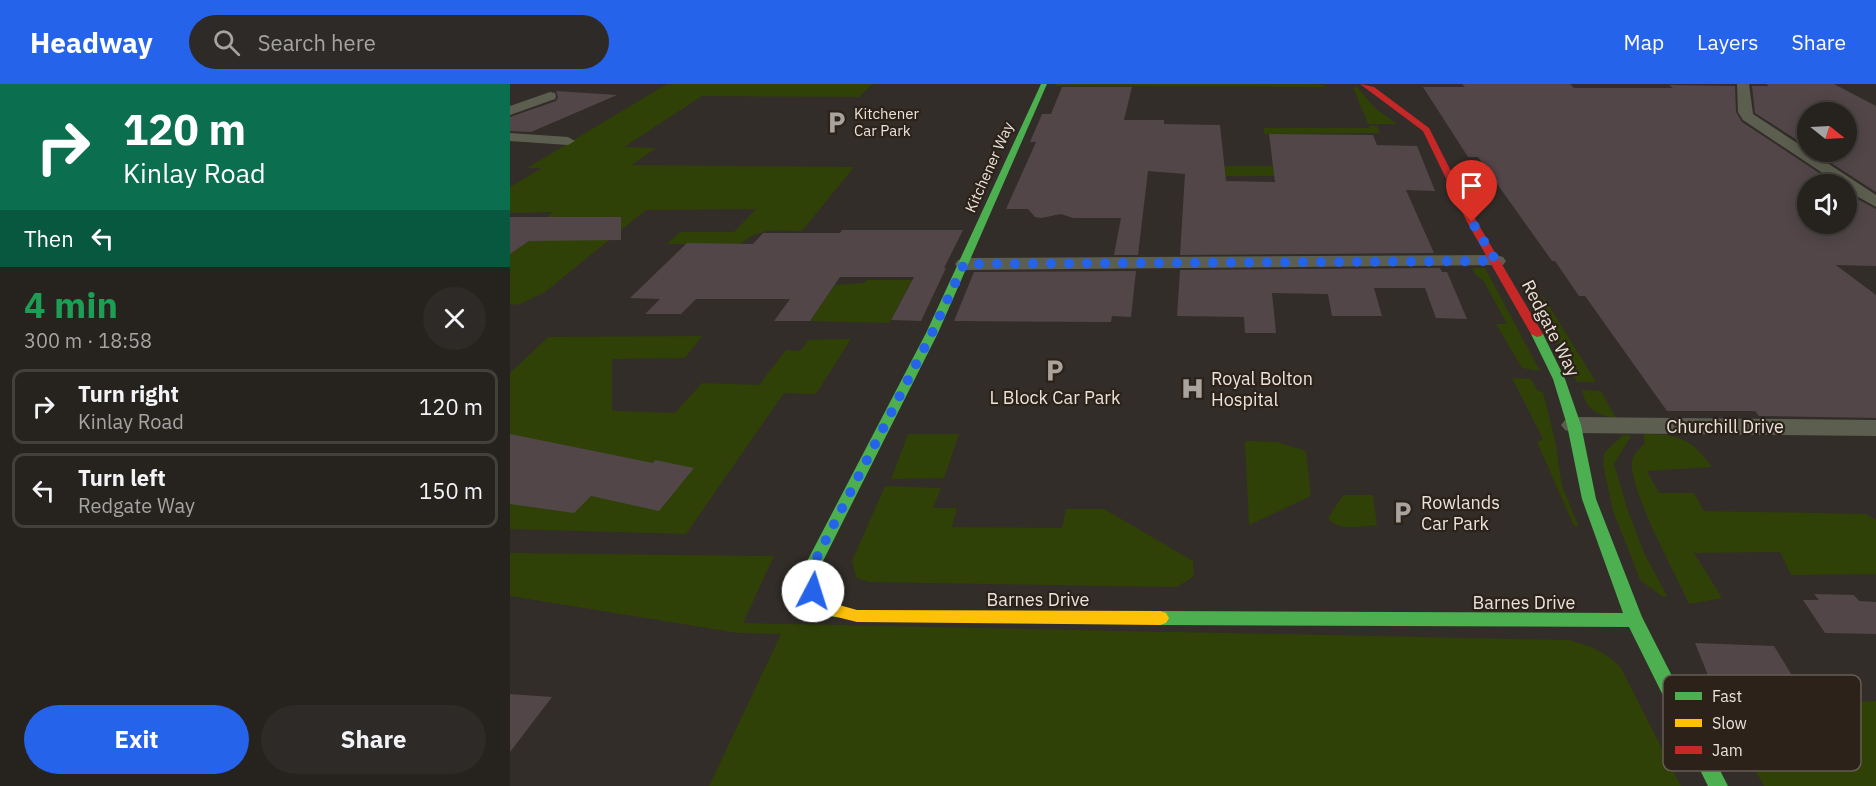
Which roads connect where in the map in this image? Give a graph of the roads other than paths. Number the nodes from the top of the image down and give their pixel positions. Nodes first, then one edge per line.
1 (1044, 84) edge
2 (1743, 84) edge
3 (1369, 85) edge
4 (550, 96) dead end
5 (510, 111) edge
6 (510, 136) edge
7 (568, 141) dead end
8 (1876, 202) edge
9 (1496, 261) junction
10 (964, 264) junction
11 (1574, 425) junction
12 (1876, 428) edge
13 (1634, 620) junction
14 (1663, 677) edge
15 (1710, 771) edge
16 (1718, 786) edge

1 - 10 street, Kitchener Way
2 - 8 street
3 - 9 street, Redgate Way
4 - 5 street
6 - 7 street
9 - 10 street
9 - 11 street, Redgate Way
10 - 13 street, Barnes Drive
11 - 12 street, Churchill Drive
11 - 13 street, Redgate Way
13 - 14 street, Redgate Way
15 - 16 street, Redgate Way

